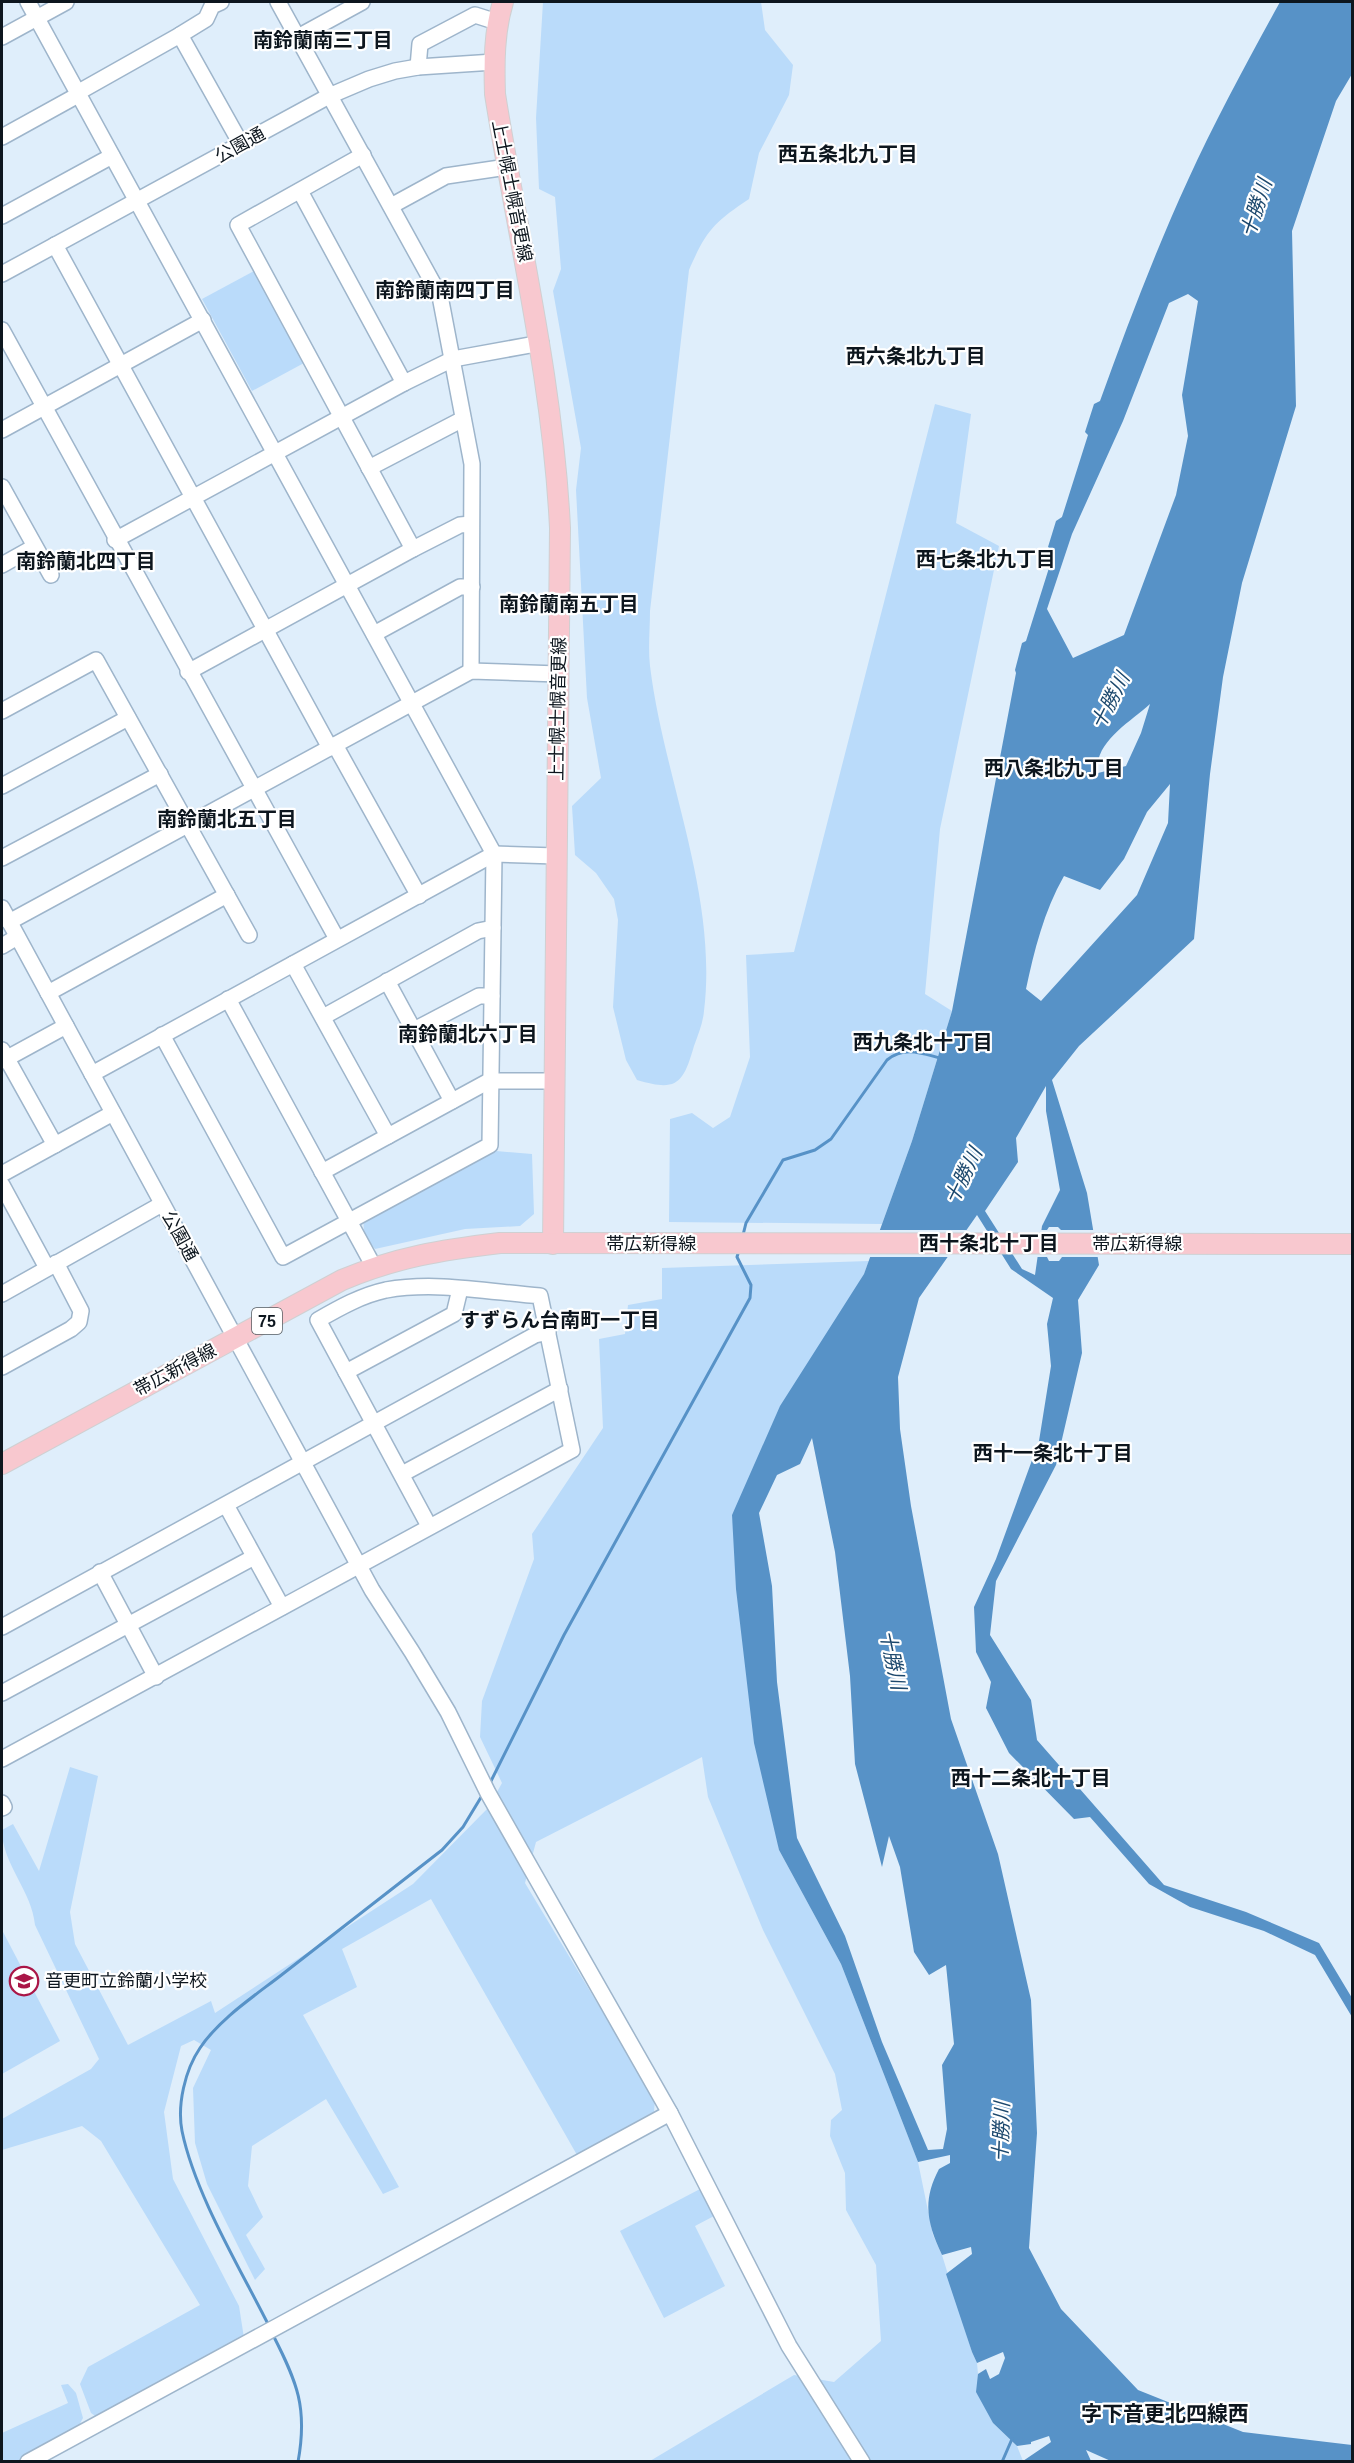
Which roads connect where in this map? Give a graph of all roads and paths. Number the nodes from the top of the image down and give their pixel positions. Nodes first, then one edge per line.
1 (28, 2) edge
2 (66, 2) edge
3 (221, 2) edge
4 (278, 2) edge
5 (362, 2) edge
6 (503, 2) edge
7 (37, 18) junction
8 (497, 22) junction
9 (180, 35) junction
10 (2, 37) edge
11 (298, 37) junction
12 (494, 62) junction
13 (418, 67) junction
14 (77, 94) junction
15 (329, 96) junction
16 (2, 137) edge
17 (241, 144) junction
18 (363, 155) junction
19 (112, 156) junction
20 (507, 168) junction
21 (300, 191) junction
22 (137, 201) junction
23 (391, 206) junction
24 (2, 216) edge
25 (55, 245) junction
26 (2, 274) edge
27 (204, 320) junction
28 (2, 330) edge
29 (541, 343) junction
30 (453, 359) junction
31 (120, 365) junction
32 (404, 383) junction
33 (44, 408) junction
34 (342, 418) junction
35 (463, 419) junction
36 (2, 430) edge
37 (276, 453) junction
38 (369, 468) junction
39 (2, 487) edge
40 (192, 497) junction
41 (471, 524) junction
42 (115, 540) junction
43 (34, 547) junction
44 (413, 549) junction
45 (2, 564) edge
46 (51, 575) dead end
47 (347, 585) junction
48 (472, 587) junction
49 (264, 629) junction
50 (374, 634) junction
51 (471, 671) junction
52 (188, 672) junction
53 (558, 674) junction
54 (412, 703) junction
55 (2, 711) edge
56 (128, 718) junction
57 (333, 746) junction
58 (160, 774) junction
59 (2, 786) edge
60 (255, 789) junction
61 (188, 825) junction
62 (494, 854) junction
63 (556, 856) junction
64 (2, 858) edge
65 (227, 895) junction
66 (419, 896) junction
67 (5, 915) edge
68 (493, 928) junction
69 (249, 935) dead end
70 (17, 937) junction
71 (337, 939) junction
72 (2, 946) edge
73 (293, 963) junction
74 (387, 981) junction
75 (48, 993) junction
76 (492, 996) junction
77 (228, 999) junction
78 (322, 1017) junction
79 (66, 1026) junction
80 (414, 1030) junction
81 (162, 1035) junction
82 (3, 1056) edge
83 (92, 1074) junction
84 (489, 1081) junction
85 (553, 1081) junction
86 (452, 1101) junction
87 (113, 1113) junction
88 (387, 1136) junction
89 (55, 1145) junction
90 (322, 1172) junction
91 (2, 1174) edge
92 (2, 1185) edge
93 (162, 1204) junction
94 (350, 1222) junction
95 (553, 1244) junction
96 (1353, 1244) edge
97 (51, 1266) junction
98 (374, 1267) junction
99 (460, 1289) junction
100 (2, 1294) edge
101 (548, 1332) junction
102 (235, 1338) junction
103 (2, 1367) edge
104 (346, 1372) junction
105 (560, 1389) junction
106 (375, 1423) junction
107 (303, 1462) junction
108 (2, 1464) edge
109 (402, 1474) junction
110 (226, 1505) junction
111 (429, 1526) junction
112 (254, 1557) junction
113 (358, 1565) junction
114 (100, 1572) junction
115 (282, 1608) junction
116 (129, 1625) junction
117 (2, 1626) edge
118 (156, 1677) junction
119 (2, 1693) edge
120 (2, 1759) edge
121 (2, 1803) edge
122 (2, 1808) edge
123 (670, 2113) junction
124 (28, 2462) edge
125 (862, 2462) edge

1 - 7 street
2 - 7 street
3 - 9 street
4 - 11 street
5 - 11 street
6 - 8 main road, 上士幌士幌音更線
7 - 10 street
7 - 14 street
8 - 12 main road, 上士幌士幌音更線
8 - 13 street
9 - 14 street
9 - 17 street
11 - 15 street
12 - 13 street, 公園通
12 - 20 main road, 上士幌士幌音更線
13 - 15 street, 公園通
14 - 16 street
14 - 19 street
15 - 17 street, 公園通
15 - 18 street
17 - 22 street, 公園通
18 - 21 street
18 - 23 street
19 - 22 street
19 - 24 street
20 - 23 street
20 - 29 main road, 上士幌士幌音更線
21 - 32 street
21 - 34 street
22 - 25 street, 公園通
22 - 27 street
23 - 30 street
25 - 26 street, 公園通
25 - 31 street
27 - 31 street
27 - 37 street
28 - 33 street
29 - 30 street
29 - 53 main road, 上士幌士幌音更線
30 - 32 street
30 - 35 street
31 - 33 street
31 - 40 street
32 - 34 street
33 - 36 street
33 - 42 street
34 - 37 street
34 - 38 street
35 - 38 street
35 - 41 street
37 - 40 street
37 - 47 street
38 - 44 street
39 - 43 street
40 - 42 street
40 - 49 street
41 - 44 street
41 - 48 street
42 - 52 street
43 - 45 street
43 - 46 street
44 - 47 street
47 - 49 street
47 - 50 street
48 - 50 street
48 - 51 street
49 - 52 street
49 - 57 street
50 - 54 street
51 - 53 street
51 - 54 street
52 - 60 street
53 - 63 main road, 上士幌士幌音更線
54 - 57 street
54 - 62 street
55 - 56 street
56 - 58 street
56 - 59 street
57 - 60 street
57 - 66 street
58 - 61 street
58 - 64 street
60 - 61 street
60 - 71 street
61 - 65 street
61 - 67 street
62 - 63 street
62 - 66 street
62 - 68 street
63 - 85 main road, 上士幌士幌音更線
65 - 69 street
65 - 75 street
66 - 71 street
67 - 70 street, 公園通
68 - 74 street
68 - 76 street
70 - 72 street
70 - 75 street, 公園通
71 - 73 street
73 - 77 street
73 - 78 street
74 - 78 street
74 - 80 street
75 - 79 street, 公園通
76 - 80 street
76 - 84 street
77 - 81 street
77 - 90 street
78 - 88 street
79 - 82 street
79 - 83 street, 公園通
80 - 86 street
81 - 83 street
81 - 94 street
82 - 89 street
83 - 87 street, 公園通
84 - 85 street
84 - 86 street
84 - 94 street
85 - 95 main road, 上士幌士幌音更線
86 - 88 street
87 - 89 street
87 - 93 street, 公園通
88 - 90 street
89 - 91 street
90 - 94 street
92 - 97 street
93 - 97 street
93 - 102 street, 公園通
94 - 98 street
95 - 96 main road, 帯広新得線 / 75
95 - 98 main road, 帯広新得線 / 75
97 - 100 street
97 - 103 street
98 - 102 main road, 帯広新得線 / 75
99 - 101 street
99 - 104 street
99 - 104 street
101 - 105 street
101 - 106 street
102 - 107 street, 公園通
102 - 108 main road, 帯広新得線 / 75
104 - 106 street
105 - 109 street
105 - 111 street
106 - 107 street
106 - 109 street
107 - 110 street
107 - 113 street, 公園通
109 - 111 street
110 - 112 street
110 - 114 street
111 - 113 street
112 - 115 street
112 - 116 street
113 - 115 street
113 - 123 street, 公園通
114 - 116 street
114 - 117 street
115 - 118 street
116 - 118 street
116 - 119 street
118 - 120 street
121 - 122 street
123 - 124 street
123 - 125 street, 公園通

